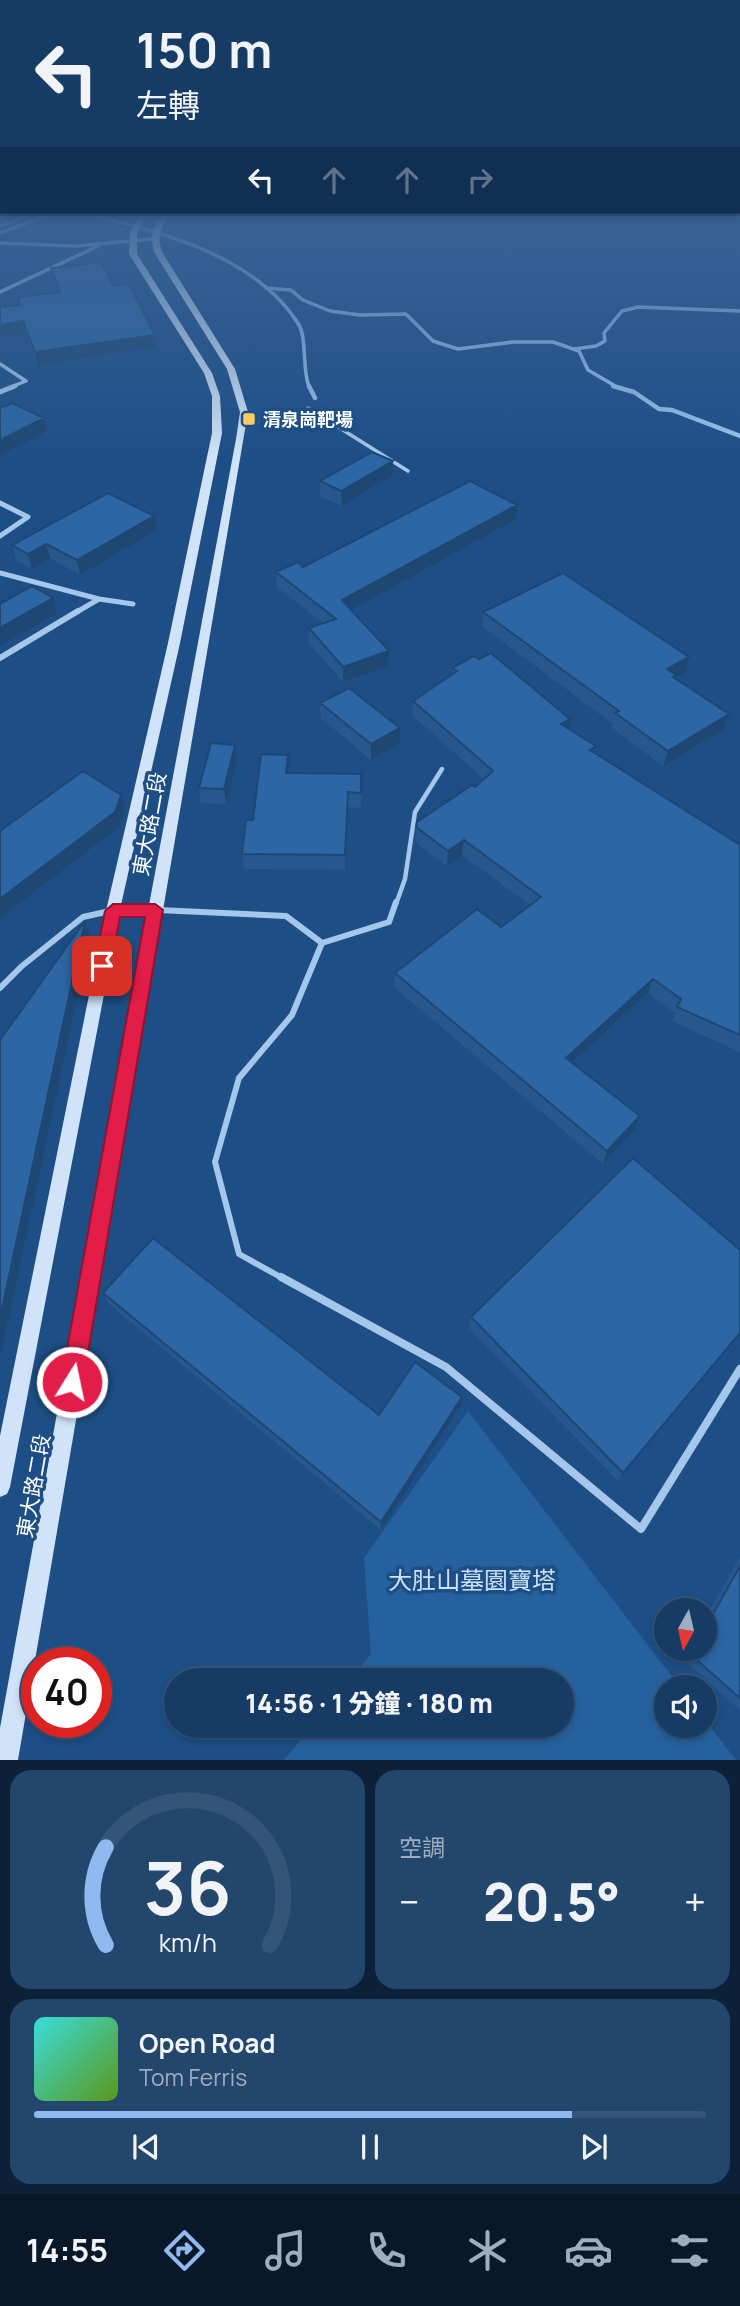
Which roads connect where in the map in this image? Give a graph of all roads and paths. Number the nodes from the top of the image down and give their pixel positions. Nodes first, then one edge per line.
1 (158, 293) edge
2 (184, 293) edge
3 (0, 364) edge
4 (0, 392) edge
5 (308, 408) dead end
6 (408, 471) dead end
7 (0, 503) edge
8 (0, 537) edge
9 (0, 573) edge
10 (99, 599) junction
11 (133, 604) dead end
12 (0, 658) edge
13 (442, 769) dead end
14 (155, 910) junction
15 (113, 911) junction
16 (322, 943) junction
17 (0, 988) edge
18 (740, 1369) edge
19 (0, 1487) edge
20 (6, 1760) edge

1 - 15 street, 東大路二段
2 - 14 street, 東大路二段
3 - 4 street
5 - 6 lane
7 - 8 street
9 - 10 street
10 - 11 street
10 - 12 street
13 - 16 lane
14 - 15 street
14 - 16 lane
14 - 20 street, 東大路二段
15 - 17 lane
15 - 19 street, 東大路二段
16 - 18 lane

